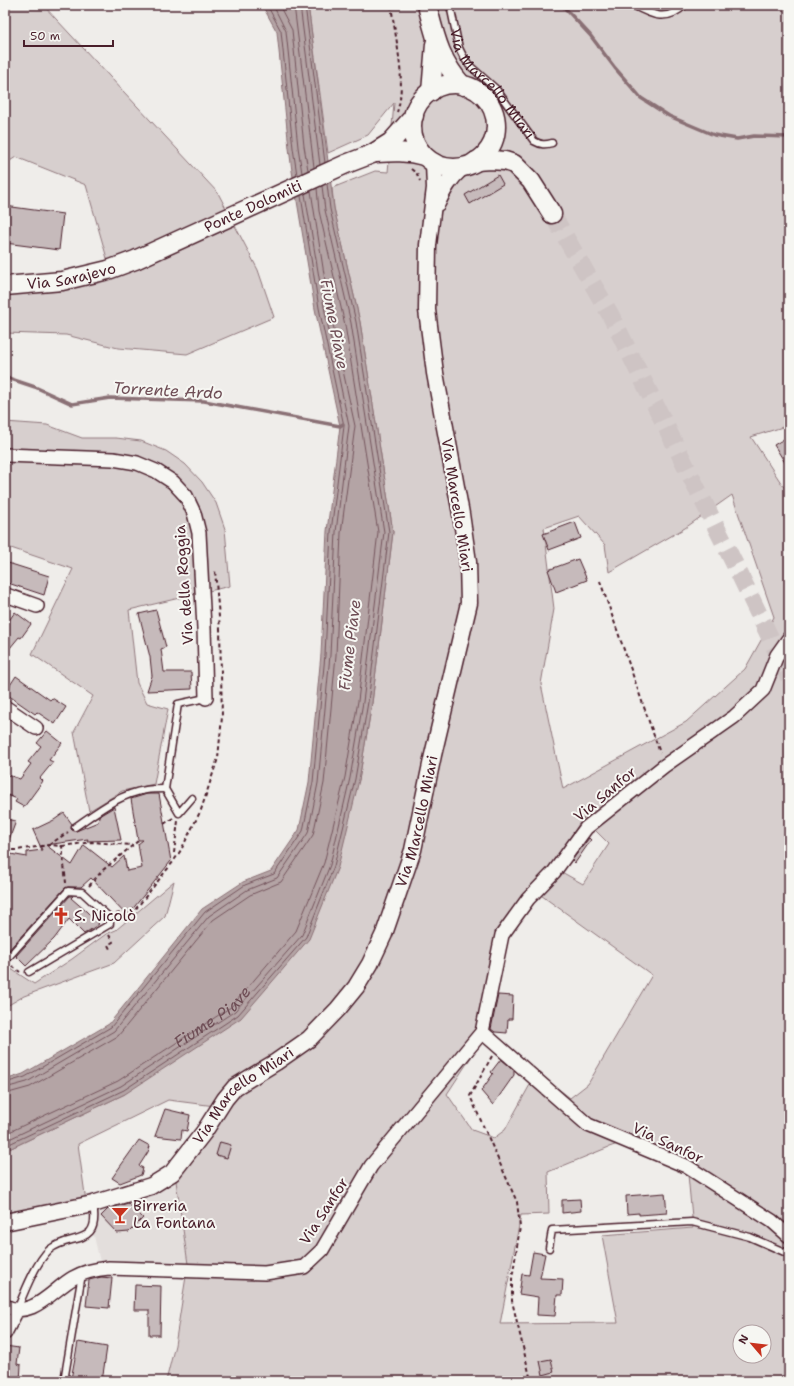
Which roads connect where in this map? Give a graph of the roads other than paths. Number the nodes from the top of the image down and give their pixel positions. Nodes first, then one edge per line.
1 (428, 5) edge
2 (450, 5) edge
3 (633, 5) edge
4 (685, 5) edge
5 (436, 39) junction
6 (463, 86) junction
7 (431, 92) junction
8 (414, 116) junction
9 (495, 131) junction
10 (552, 143) dead end
11 (372, 154) junction
12 (429, 159) junction
13 (469, 164) junction
14 (523, 173) junction
15 (433, 214) junction
16 (552, 214) tunnel mouth
17 (135, 260) joint
18 (5, 286) edge
19 (5, 455) edge
20 (5, 597) edge
21 (37, 606) dead end
22 (789, 638) edge
23 (206, 698) joint
24 (5, 707) edge
25 (36, 728) dead end
26 (165, 789) junction
27 (192, 798) dead end
28 (75, 827) road end
29 (7, 963) edge
30 (29, 972) road end
31 (482, 1032) junction
32 (93, 1204) junction
33 (5, 1222) edge
34 (789, 1236) edge
35 (549, 1248) dead end
36 (789, 1254) edge
37 (82, 1274) junction
38 (11, 1308) edge
39 (5, 1333) edge
40 (64, 1381) edge

1 - 5 main road, Via Marcello Miari
2 - 10 lane, Via Marcello Miari
3 - 4 lane
5 - 6 main road, Via Marcello Miari
5 - 7 main road, Via Marcello Miari
6 - 7 main road, Via Marcello Miari
6 - 9 main road, Via Marcello Miari
7 - 8 main road, Via Marcello Miari
8 - 11 main road, Ponte Dolomiti
8 - 12 main road, Via Marcello Miari
9 - 13 main road, Via Marcello Miari
9 - 14 main road
11 - 12 main road, Ponte Dolomiti
11 - 17 main road, Ponte Dolomiti
12 - 13 main road
12 - 15 street, Via Marcello Miari
13 - 14 main road
13 - 15 street, Via Marcello Miari
14 - 16 main road
15 - 32 street, Via Marcello Miari
17 - 18 main road, Via Sarajevo
19 - 23 street, Via della Roggia
20 - 21 street
22 - 31 street, Via Sanfor
23 - 26 lane
24 - 25 street
26 - 27 lane
26 - 28 lane
29 - 30 lane
31 - 34 street, Via Sanfor
31 - 37 street, Via Sanfor
32 - 33 street, Via Marcello Miari
32 - 38 lane
35 - 36 lane
37 - 38 street, Via Sanfor
37 - 40 lane
38 - 39 street

